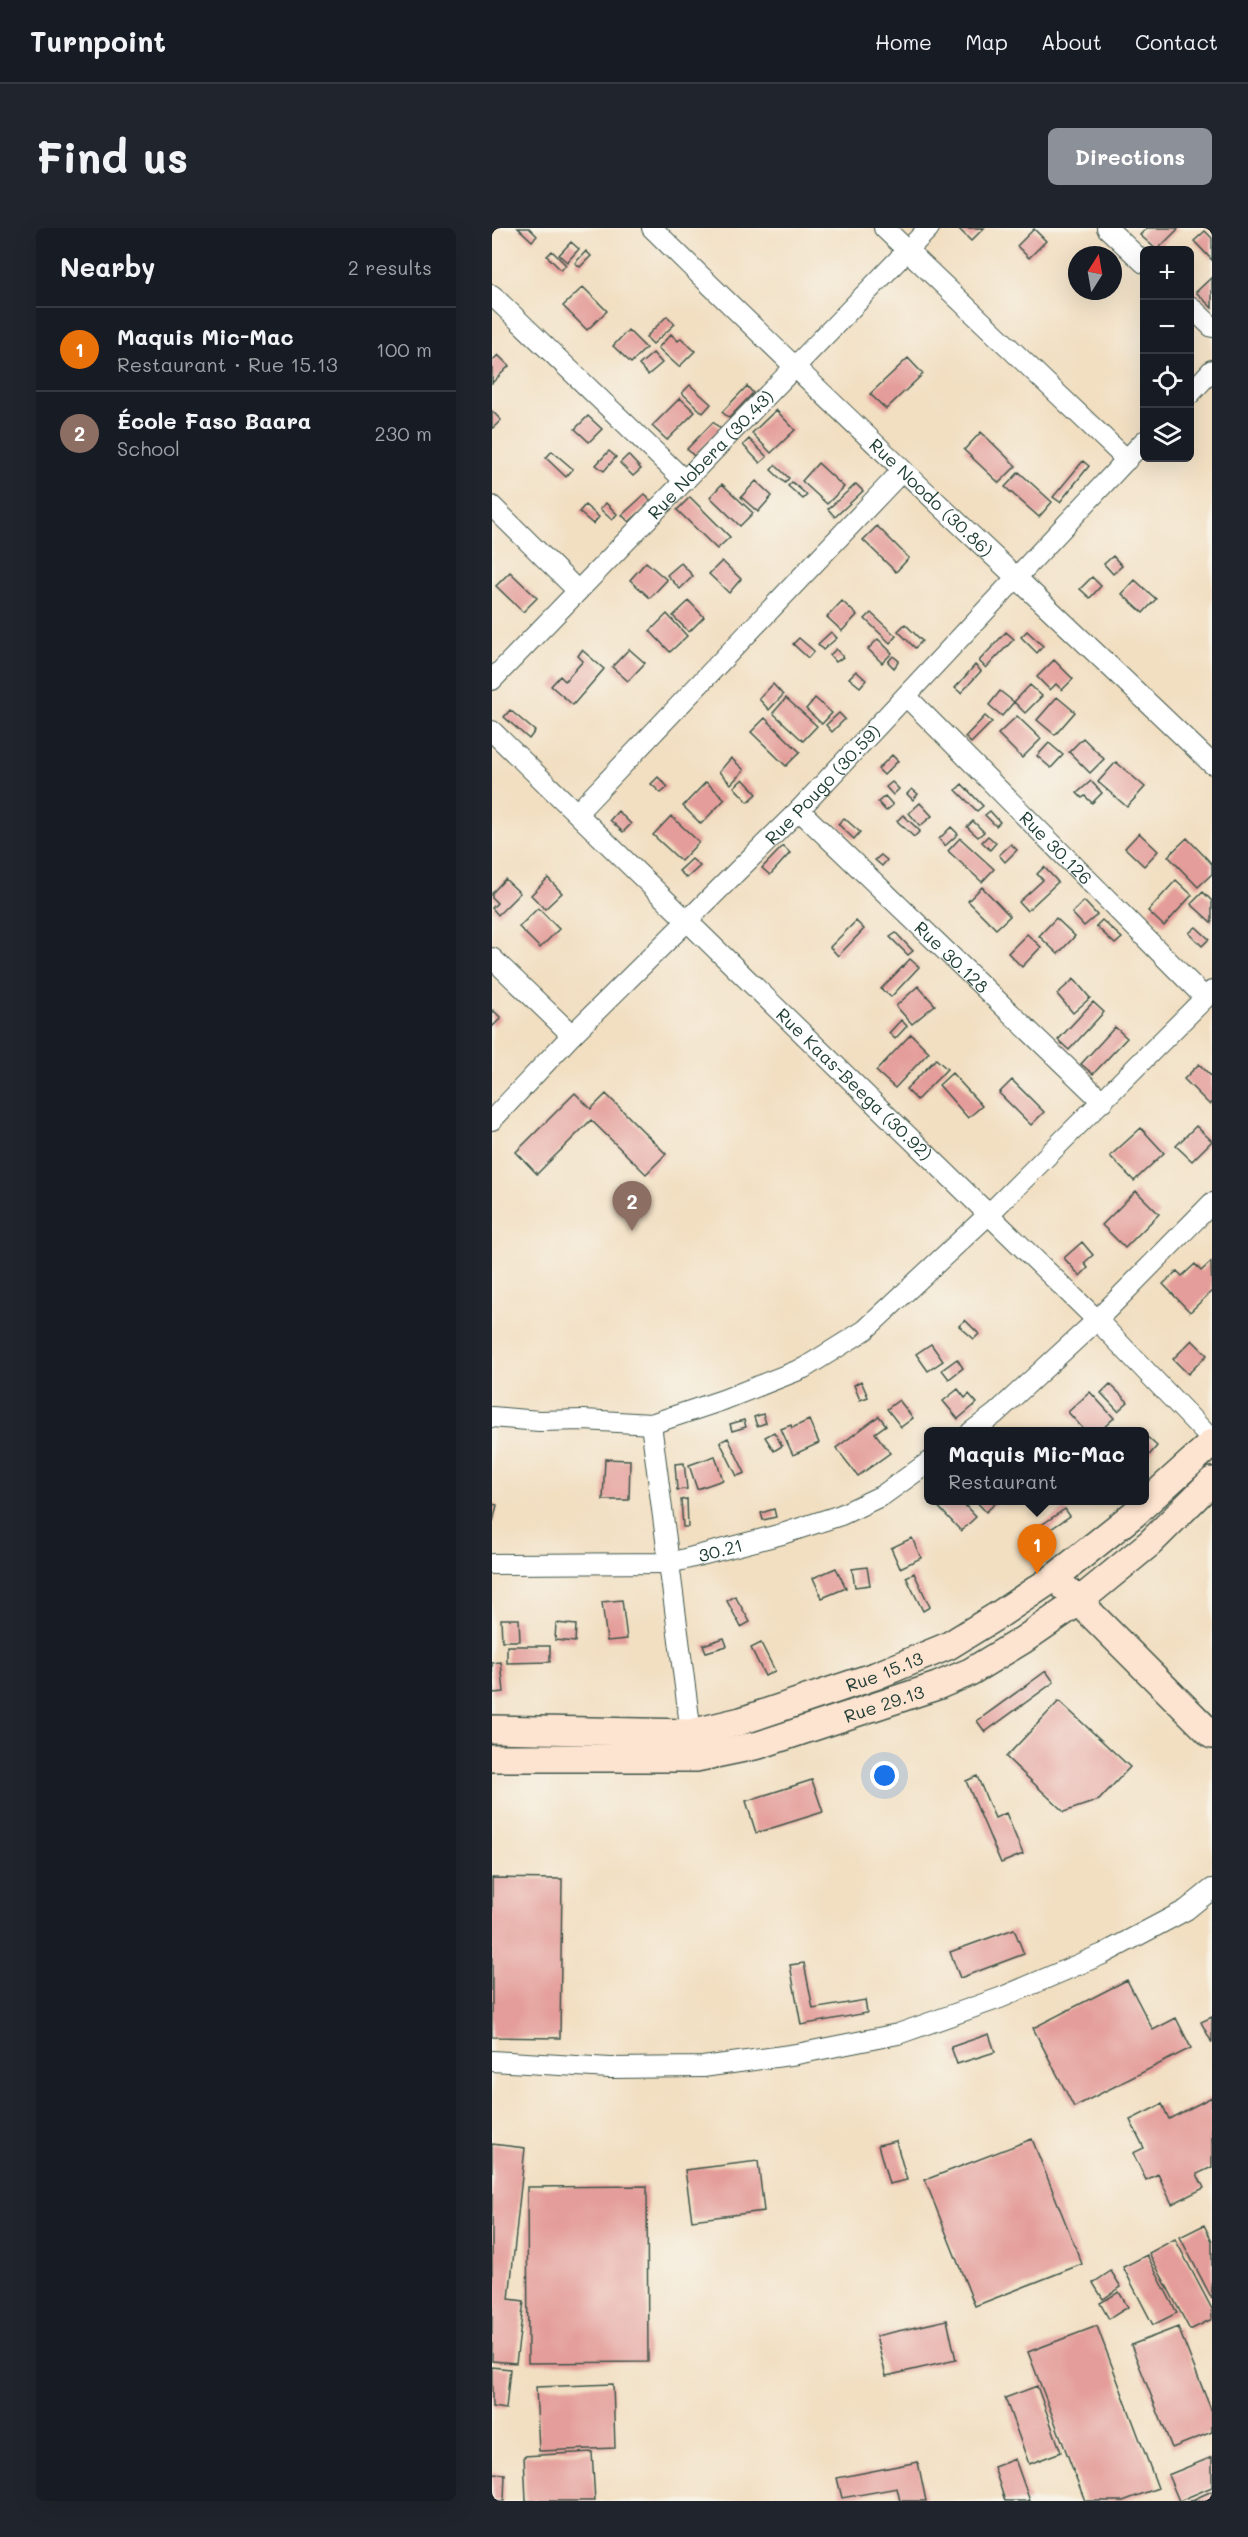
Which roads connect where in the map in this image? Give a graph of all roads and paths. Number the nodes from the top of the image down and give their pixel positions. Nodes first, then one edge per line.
1 (652, 228) edge
2 (884, 228) edge
3 (929, 228) edge
4 (1107, 228) edge
5 (907, 250) junction
6 (1140, 259) edge
7 (492, 295) edge
8 (1194, 310) edge
9 (1212, 327) edge
10 (795, 367) junction
11 (1212, 370) edge
12 (1194, 390) edge
13 (1140, 445) edge
14 (1127, 460) junction
15 (902, 471) junction
16 (685, 481) junction
17 (492, 506) edge
18 (1018, 578) junction
19 (578, 591) junction
20 (492, 680) edge
21 (907, 697) junction
22 (492, 731) edge
23 (1212, 764) edge
24 (799, 810) junction
25 (577, 813) junction
26 (688, 921) junction
27 (492, 958) edge
28 (1209, 995) edge
29 (572, 1035) junction
30 (1103, 1102) junction
31 (492, 1120) edge
32 (1212, 1203) edge
33 (988, 1215) junction
34 (1097, 1320) junction
35 (492, 1417) edge
36 (651, 1424) junction
37 (977, 1427) edge
38 (1212, 1441) edge
39 (924, 1466) edge
40 (1212, 1481) edge
41 (1149, 1500) edge
42 (1144, 1505) edge
43 (670, 1563) junction
44 (492, 1564) edge
45 (1055, 1577) junction
46 (1078, 1602) junction
47 (492, 1729) edge
48 (692, 1732) junction
49 (1212, 1735) edge
50 (492, 1758) edge
51 (1212, 1889) edge
52 (492, 2061) edge

1 - 10 street, Rue Noodo (30.86)
2 - 5 street
3 - 5 street, Rue Nobera (30.43)
4 - 6 street
5 - 10 street, Rue Nobera (30.43)
5 - 14 street
7 - 16 street
8 - 9 street
10 - 15 street, Rue Noodo (30.86)
10 - 16 street, Rue Nobera (30.43)
11 - 12 street
13 - 14 street, Rue Pougo (30.59)
14 - 18 street, Rue Pougo (30.59)
15 - 18 street, Rue Noodo (30.86)
15 - 25 street
16 - 19 street, Rue Nobera (30.43)
17 - 19 street
18 - 21 street, Rue Pougo (30.59)
18 - 23 street, Rue Noodo (30.86)
19 - 20 street, Rue Nobera (30.43)
21 - 24 street, Rue Pougo (30.59)
21 - 28 street, Rue 30.126
22 - 25 street, Rue Kaas-Beega (30.92)
24 - 26 street, Rue Pougo (30.59)
24 - 30 street, Rue 30.128
25 - 26 street, Rue Kaas-Beega (30.92)
26 - 29 street, Rue Pougo (30.59)
26 - 33 street, Rue Kaas-Beega (30.92)
27 - 29 street
28 - 30 street
29 - 31 street, Rue Pougo (30.59)
30 - 33 street
32 - 34 street
33 - 34 street, Rue Kaas-Beega (30.92)
33 - 36 street
34 - 37 street
34 - 38 street, Rue Kaas-Beega (30.92)
35 - 36 street
36 - 43 street
38 - 41 main road, Rue 15.13
39 - 43 street, 30.21 / 30.21
40 - 46 main road, Rue 29.13
42 - 45 main road, Rue 15.13
43 - 44 street, 30.21 / 30.21
43 - 48 street
45 - 46 main road
45 - 48 main road, Rue 15.13
46 - 49 main road
46 - 50 main road, Rue 29.13
47 - 48 main road, Rue 15.13
51 - 52 street

